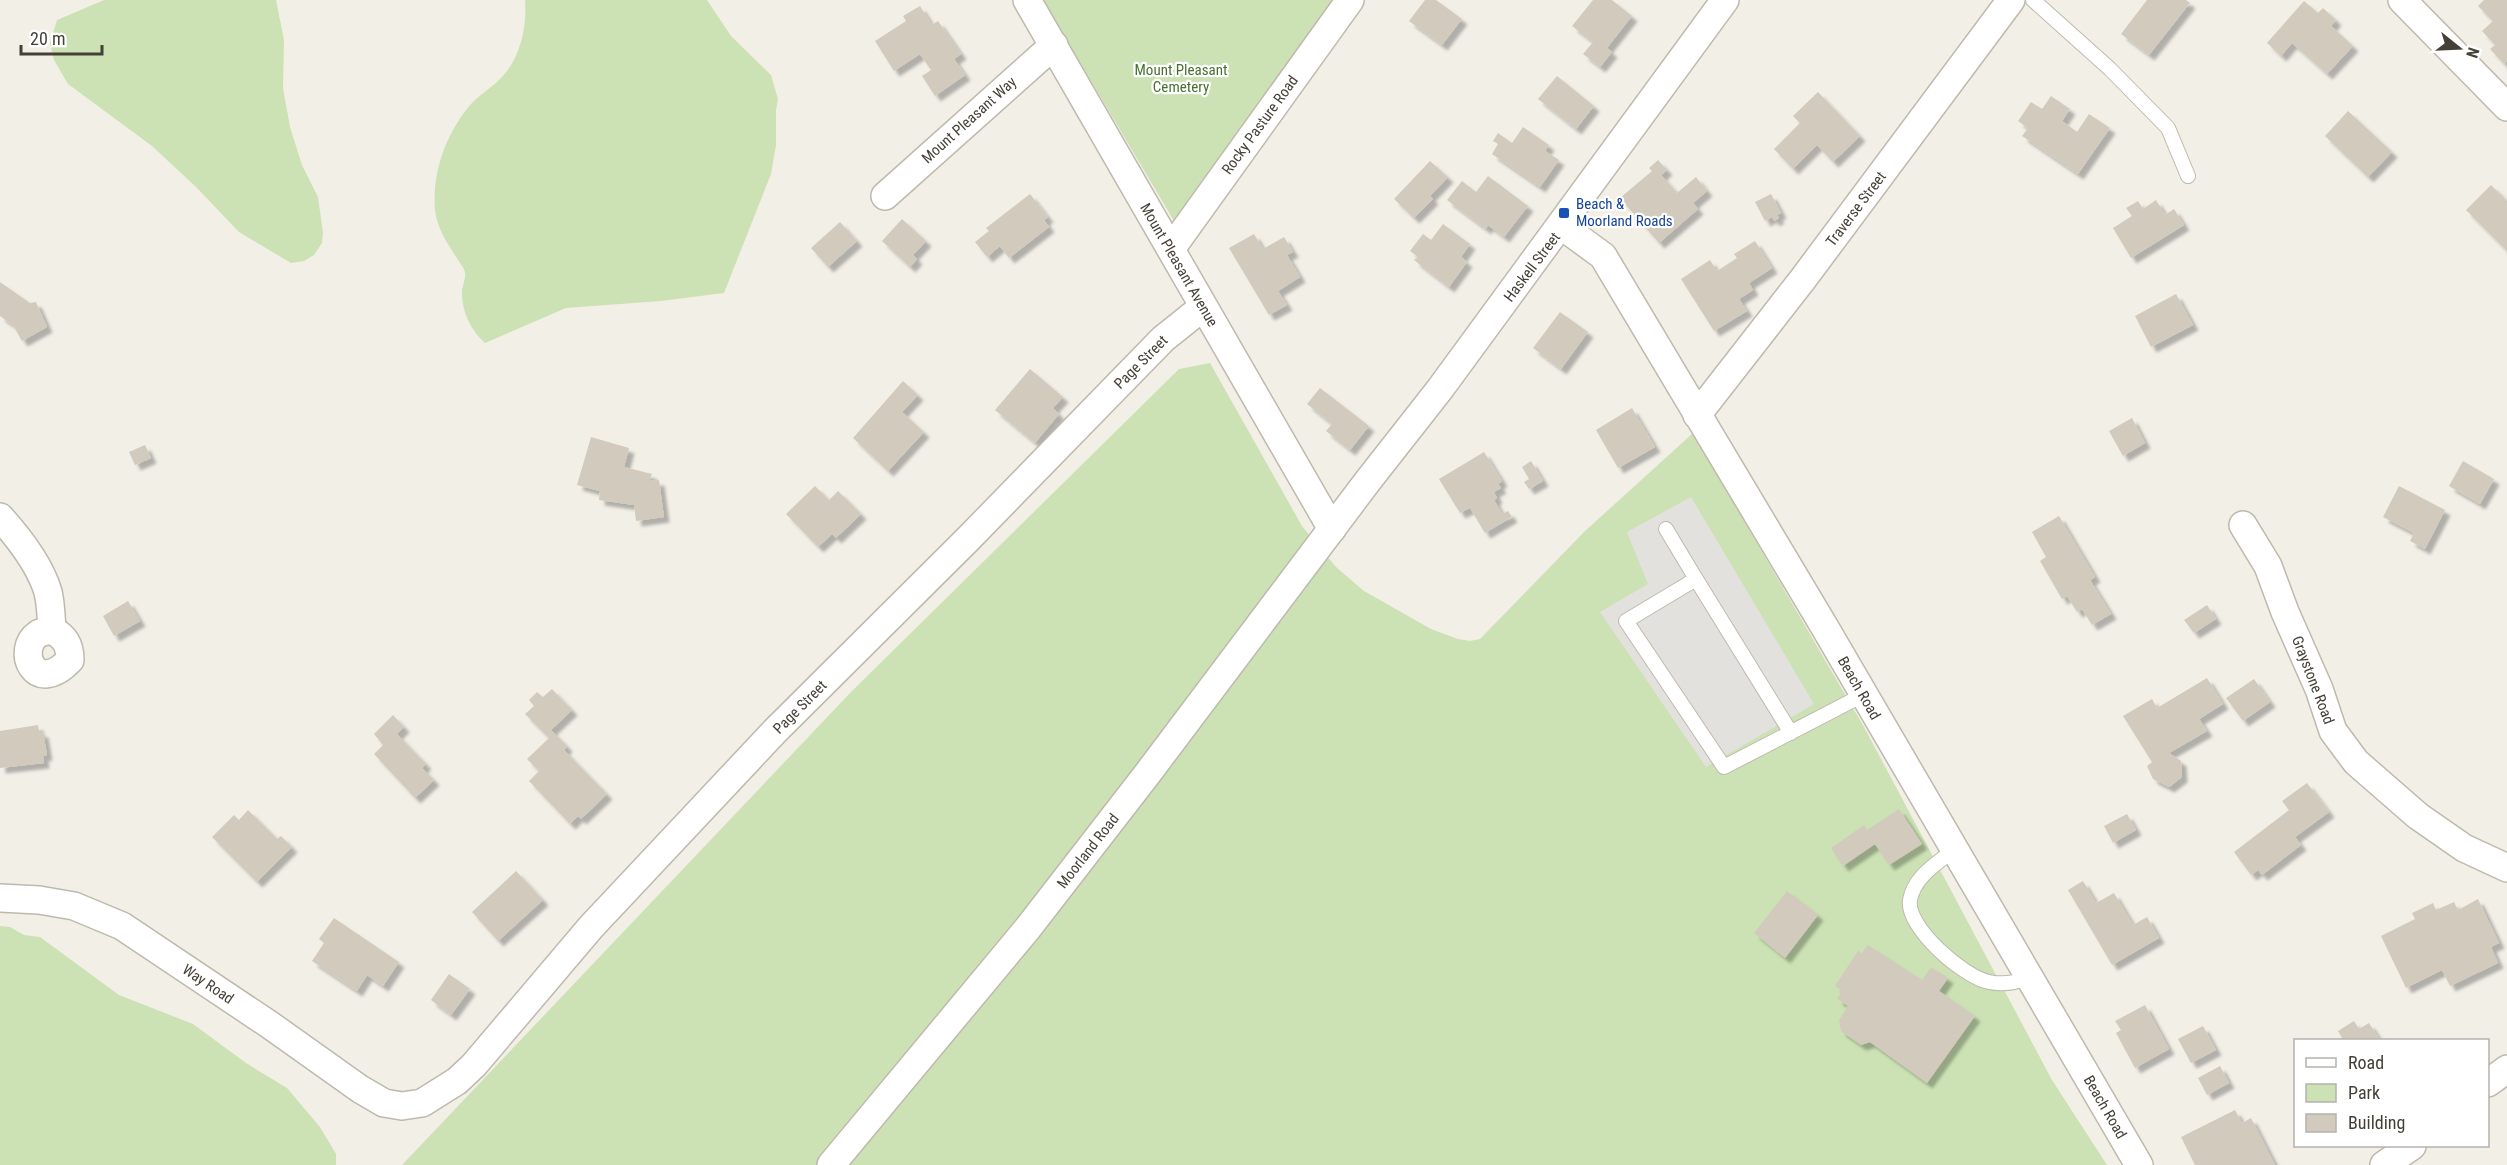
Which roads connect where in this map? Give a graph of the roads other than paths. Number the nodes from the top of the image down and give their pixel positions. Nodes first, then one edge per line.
1 (1027, 0) edge
2 (1350, 0) edge
3 (1725, 0) edge
4 (2011, 0) edge
5 (2033, 0) edge
6 (2402, 0) edge
7 (1054, 45) junction
8 (2507, 106) edge
9 (2188, 176) dead end
10 (885, 196) dead end
11 (1562, 226) junction
12 (1171, 249) junction
13 (1203, 307) junction
14 (1697, 415) junction
15 (0, 517) edge
16 (2243, 525) dead end
17 (1332, 529) junction
18 (1666, 529) dead end
19 (1696, 579) junction
20 (52, 630) dead end
21 (1863, 694) junction
22 (1791, 733) junction
23 (1954, 850) junction
24 (2507, 868) edge
25 (0, 898) edge
26 (2029, 977) junction
27 (2507, 1069) edge
28 (2489, 1082) edge
29 (402, 1106) joint
30 (2411, 1147) edge
31 (831, 1165) edge
32 (2139, 1165) edge
33 (2384, 1165) edge

1 - 7 street, Mount Pleasant Avenue
2 - 12 street, Rocky Pasture Road
3 - 11 street, Haskell Street
4 - 14 street, Traverse Street
5 - 9 lane
6 - 8 street
7 - 10 street, Mount Pleasant Way
7 - 12 street, Mount Pleasant Avenue
11 - 14 street, Beach Road
11 - 17 street, Haskell Street
12 - 13 street, Mount Pleasant Avenue
13 - 17 street, Mount Pleasant Avenue
13 - 29 street, Page Street
14 - 21 street, Beach Road
15 - 20 street
16 - 24 street, Graystone Road
17 - 31 street, Moorland Road
18 - 19 lane
19 - 22 lane
19 - 22 lane
21 - 22 lane
21 - 23 street, Beach Road
23 - 26 street, Beach Road
23 - 26 lane
25 - 29 street, Way Road
26 - 32 street, Beach Road
27 - 28 street
30 - 33 street

